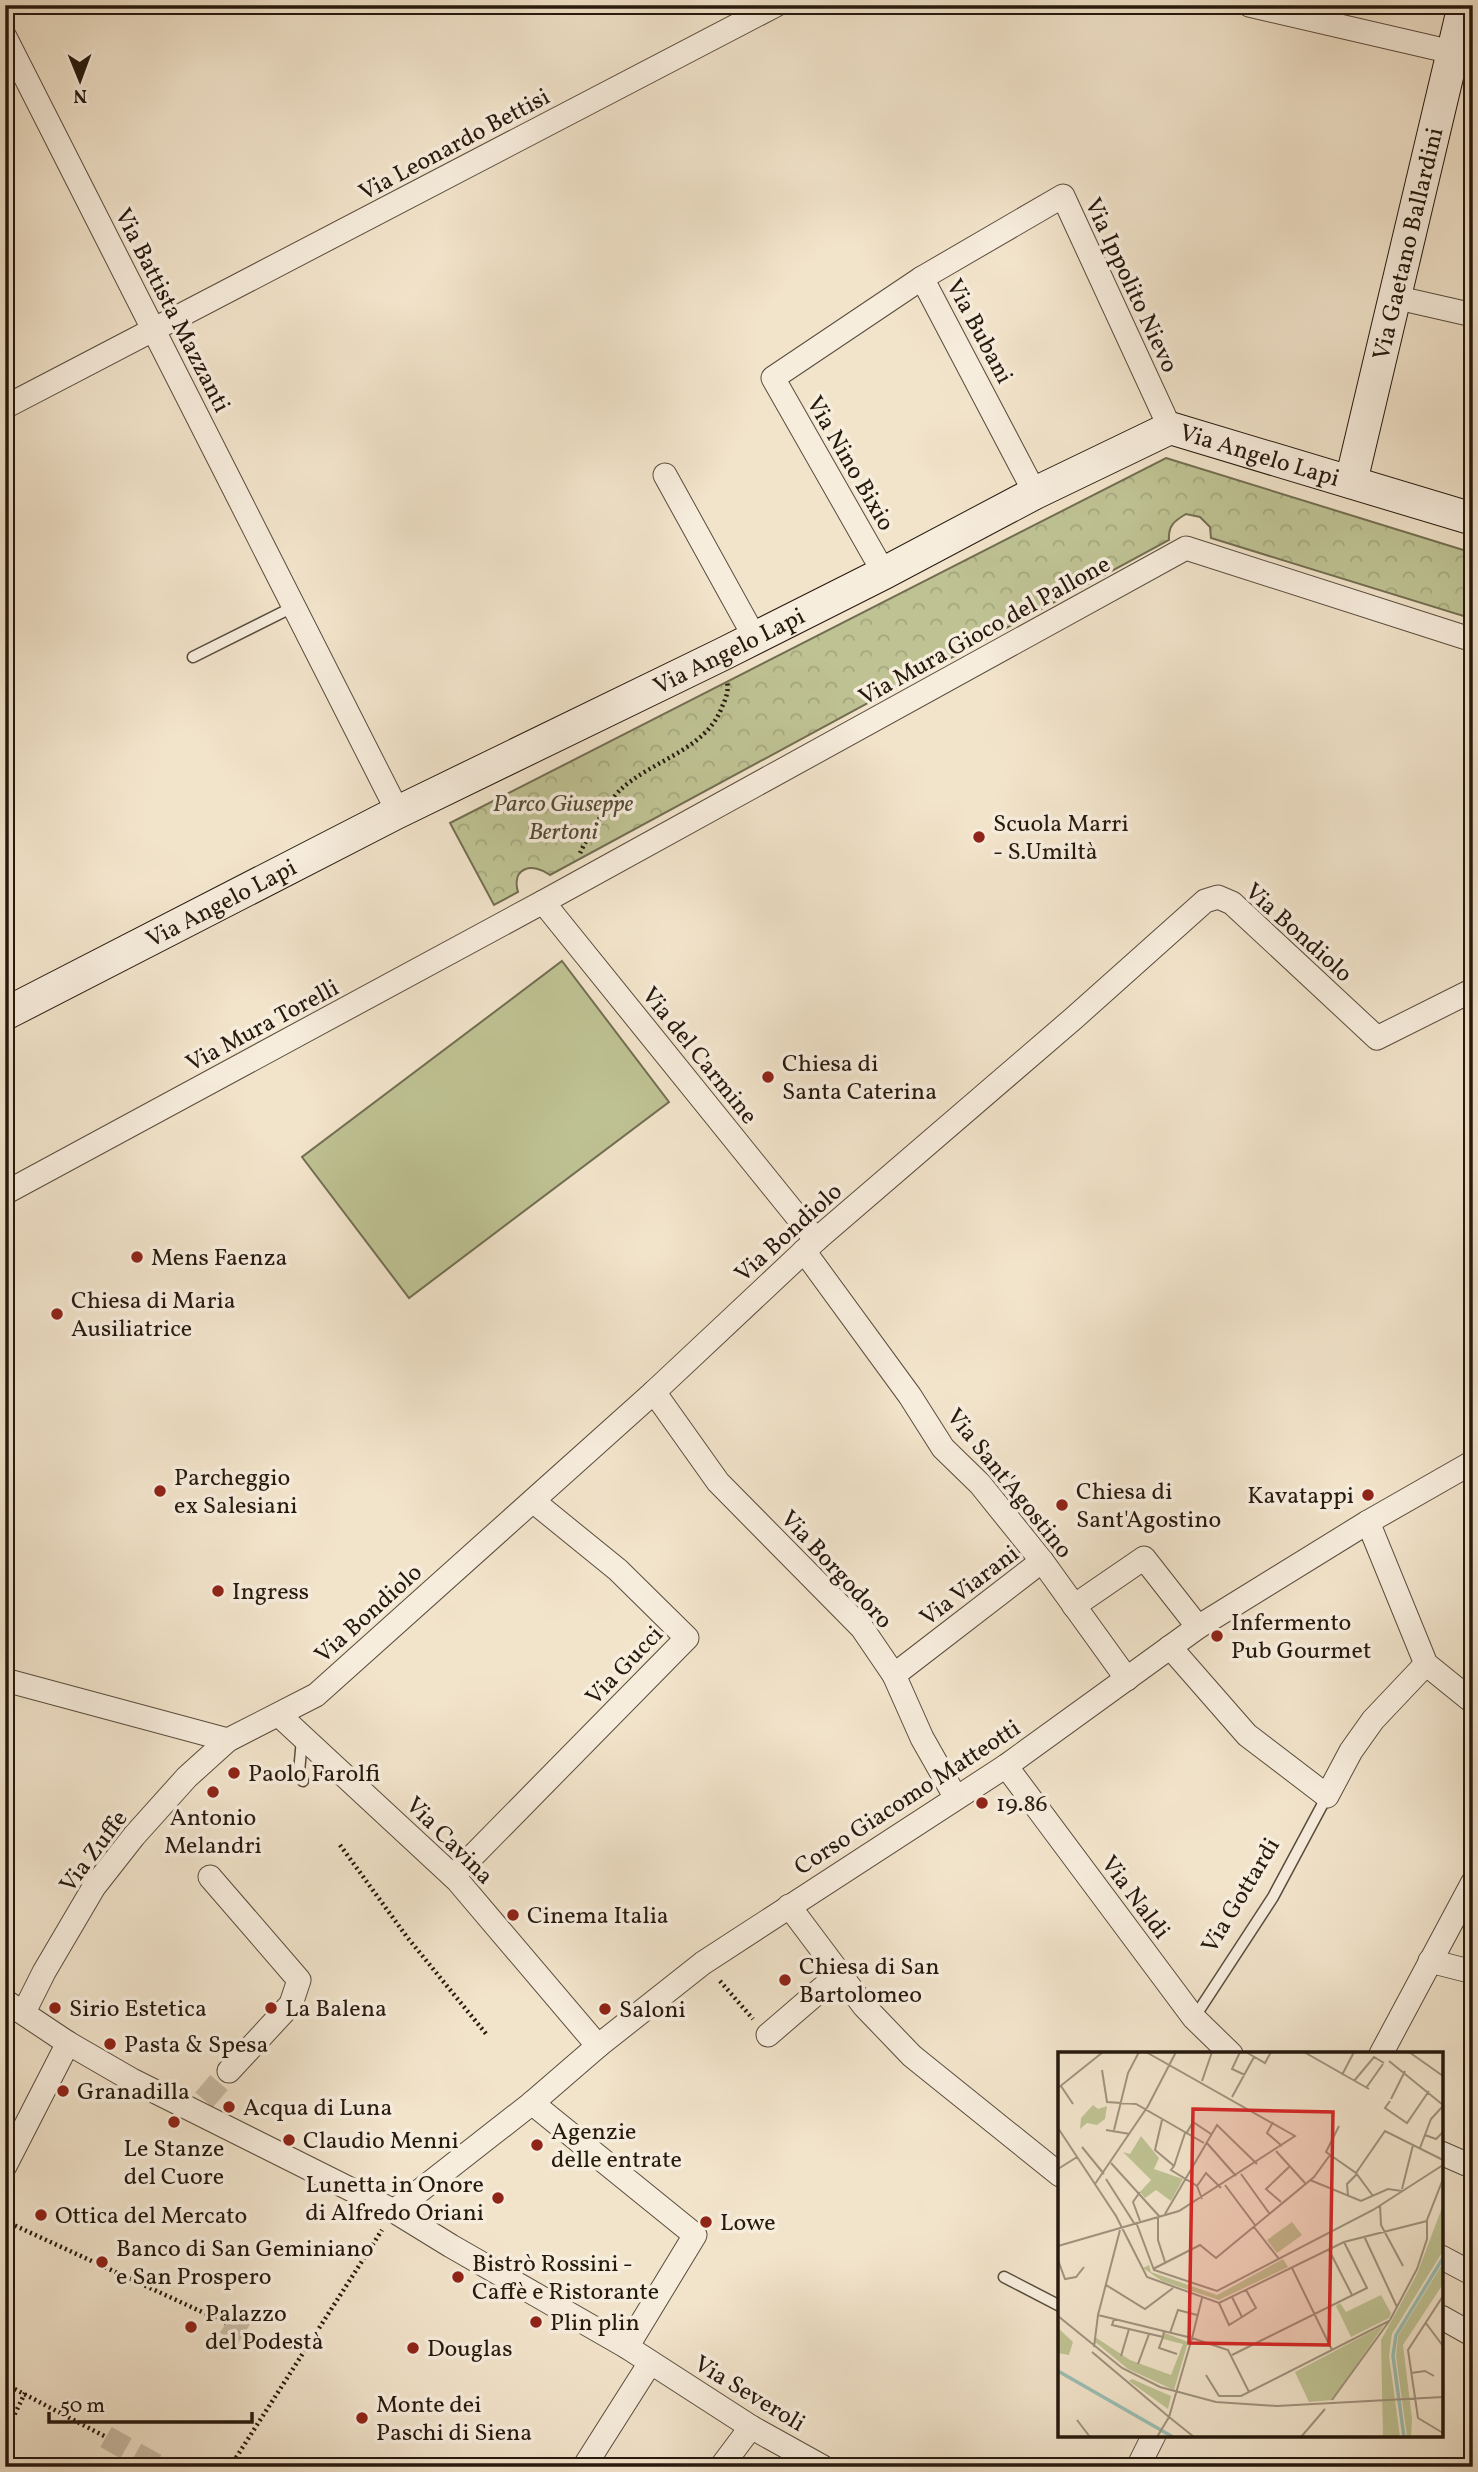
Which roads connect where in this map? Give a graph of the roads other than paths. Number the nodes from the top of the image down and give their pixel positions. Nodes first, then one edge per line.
1 (776, 5) edge
2 (1248, 5) edge
3 (1464, 5) edge
4 (5, 37) edge
5 (1463, 55) edge
6 (922, 278) junction
7 (1394, 297) junction
8 (1473, 314) edge
9 (155, 329) junction
10 (773, 379) joint
11 (5, 407) edge
12 (1170, 428) junction
13 (665, 475) dead end
14 (1351, 482) junction
15 (1035, 493) junction
16 (1473, 519) edge
17 (884, 573) junction
18 (293, 607) junction
19 (755, 638) junction
20 (1473, 640) edge
21 (193, 657) dead end
22 (398, 812) junction
23 (543, 902) junction
24 (1473, 990) edge
25 (7, 1009) edge
26 (5, 1193) edge
27 (810, 1246) junction
28 (654, 1392) junction
29 (1473, 1462) edge
30 (533, 1501) junction
31 (1368, 1522) junction
32 (1042, 1561) junction
33 (1074, 1606) junction
34 (1198, 1627) junction
35 (1170, 1647) junction
36 (1426, 1664) junction
37 (894, 1675) junction
38 (1128, 1679) junction
39 (5, 1681) edge
40 (1473, 1702) edge
41 (279, 1715) junction
42 (302, 1737) junction
43 (228, 1740) junction
44 (1006, 1766) junction
45 (303, 1781) dead end
46 (1327, 1796) junction
47 (956, 1798) junction
48 (453, 1876) junction
49 (210, 1877) dead end
50 (1473, 1882) edge
51 (789, 1906) junction
52 (1430, 1961) junction
53 (1473, 1972) edge
54 (839, 1973) junction
55 (15, 2007) edge
56 (1194, 2018) junction
57 (768, 2035) road end
58 (68, 2043) junction
59 (598, 2046) junction
60 (1229, 2052) edge
61 (1382, 2052) edge
62 (229, 2071) tunnel mouth
63 (532, 2103) junction
64 (1443, 2153) edge
65 (5, 2166) edge
66 (1473, 2167) edge
67 (1058, 2173) edge
68 (394, 2211) junction
69 (1443, 2258) edge
70 (1473, 2274) edge
71 (1004, 2277) dead end
72 (1058, 2305) edge
73 (1443, 2318) edge
74 (1473, 2335) edge
75 (627, 2347) junction
76 (650, 2363) junction
77 (751, 2427) junction
78 (1152, 2437) edge
79 (584, 2467) edge
80 (721, 2467) edge
81 (823, 2467) edge
82 (1138, 2467) edge

1 - 9 street, Via Leonardo Bettisi
2 - 5 street
3 - 5 street, Via Gaetano Ballardini
4 - 9 street, Via Battista Mazzanti
5 - 7 street, Via Gaetano Ballardini
6 - 10 street, Via Bubani
6 - 12 street, Via Ippolito Nievo
6 - 15 street, Via Bubani
7 - 8 street
7 - 14 street, Via Gaetano Ballardini
9 - 11 street, Via Leonardo Bettisi
9 - 18 street, Via Battista Mazzanti
10 - 17 street, Via Nino Bixio
12 - 14 street, Via Angelo Lapi
12 - 15 street, Via Angelo Lapi
13 - 19 street
14 - 16 street, Via Angelo Lapi
15 - 17 street, Via Angelo Lapi
17 - 19 street, Via Angelo Lapi
18 - 21 lane
18 - 22 street, Via Battista Mazzanti
19 - 22 street, Via Angelo Lapi
20 - 23 street, Via Mura Gioco del Pallone
22 - 25 street, Via Angelo Lapi
23 - 26 street, Via Mura Torelli
23 - 27 street, Via del Carmine
24 - 27 street, Via Bondiolo
27 - 28 street, Via Bondiolo
27 - 32 street, Via Sant'Agostino
28 - 30 street, Via Bondiolo
28 - 37 street, Via Borgodoro
29 - 31 street, Corso Giacomo Matteotti
30 - 41 street, Via Bondiolo
30 - 48 street, Via Gucci
31 - 34 street, Corso Giacomo Matteotti
31 - 36 street
32 - 33 street, Via Sant'Agostino
32 - 37 street, Via Viarani
33 - 34 street
33 - 38 street, Via Sant'Agostino
34 - 35 street, Corso Giacomo Matteotti
35 - 38 street, Corso Giacomo Matteotti
35 - 46 street
36 - 40 street
36 - 46 street, Via Gottardi
37 - 47 street, Via Borgodoro
38 - 44 street, Corso Giacomo Matteotti
39 - 43 street
41 - 42 street, Via Cavina
41 - 43 street, Via Bondiolo
42 - 45 lane
42 - 48 street, Via Cavina
43 - 55 street, Via Zuffe
44 - 47 street, Corso Giacomo Matteotti
44 - 56 street, Via Naldi
46 - 56 lane, Via Gottardi
47 - 51 street, Corso Giacomo Matteotti
48 - 59 street, Via Cavina
49 - 62 street
50 - 52 street
51 - 54 street
51 - 59 street, Corso Giacomo Matteotti
52 - 53 street
52 - 61 street
54 - 57 street
54 - 67 street
55 - 58 street, Via Severoli
56 - 60 street, Via Naldi
58 - 65 street
58 - 68 street, Via Severoli
59 - 63 street, Corso Giacomo Matteotti
63 - 68 street, Corso Giacomo Matteotti
63 - 75 street
64 - 66 street
68 - 75 street, Via Severoli
69 - 70 street
71 - 72 lane
73 - 74 street
75 - 76 street, Via Severoli
76 - 77 street, Via Severoli
76 - 79 street
77 - 80 street
77 - 81 street, Via Severoli
78 - 82 street

